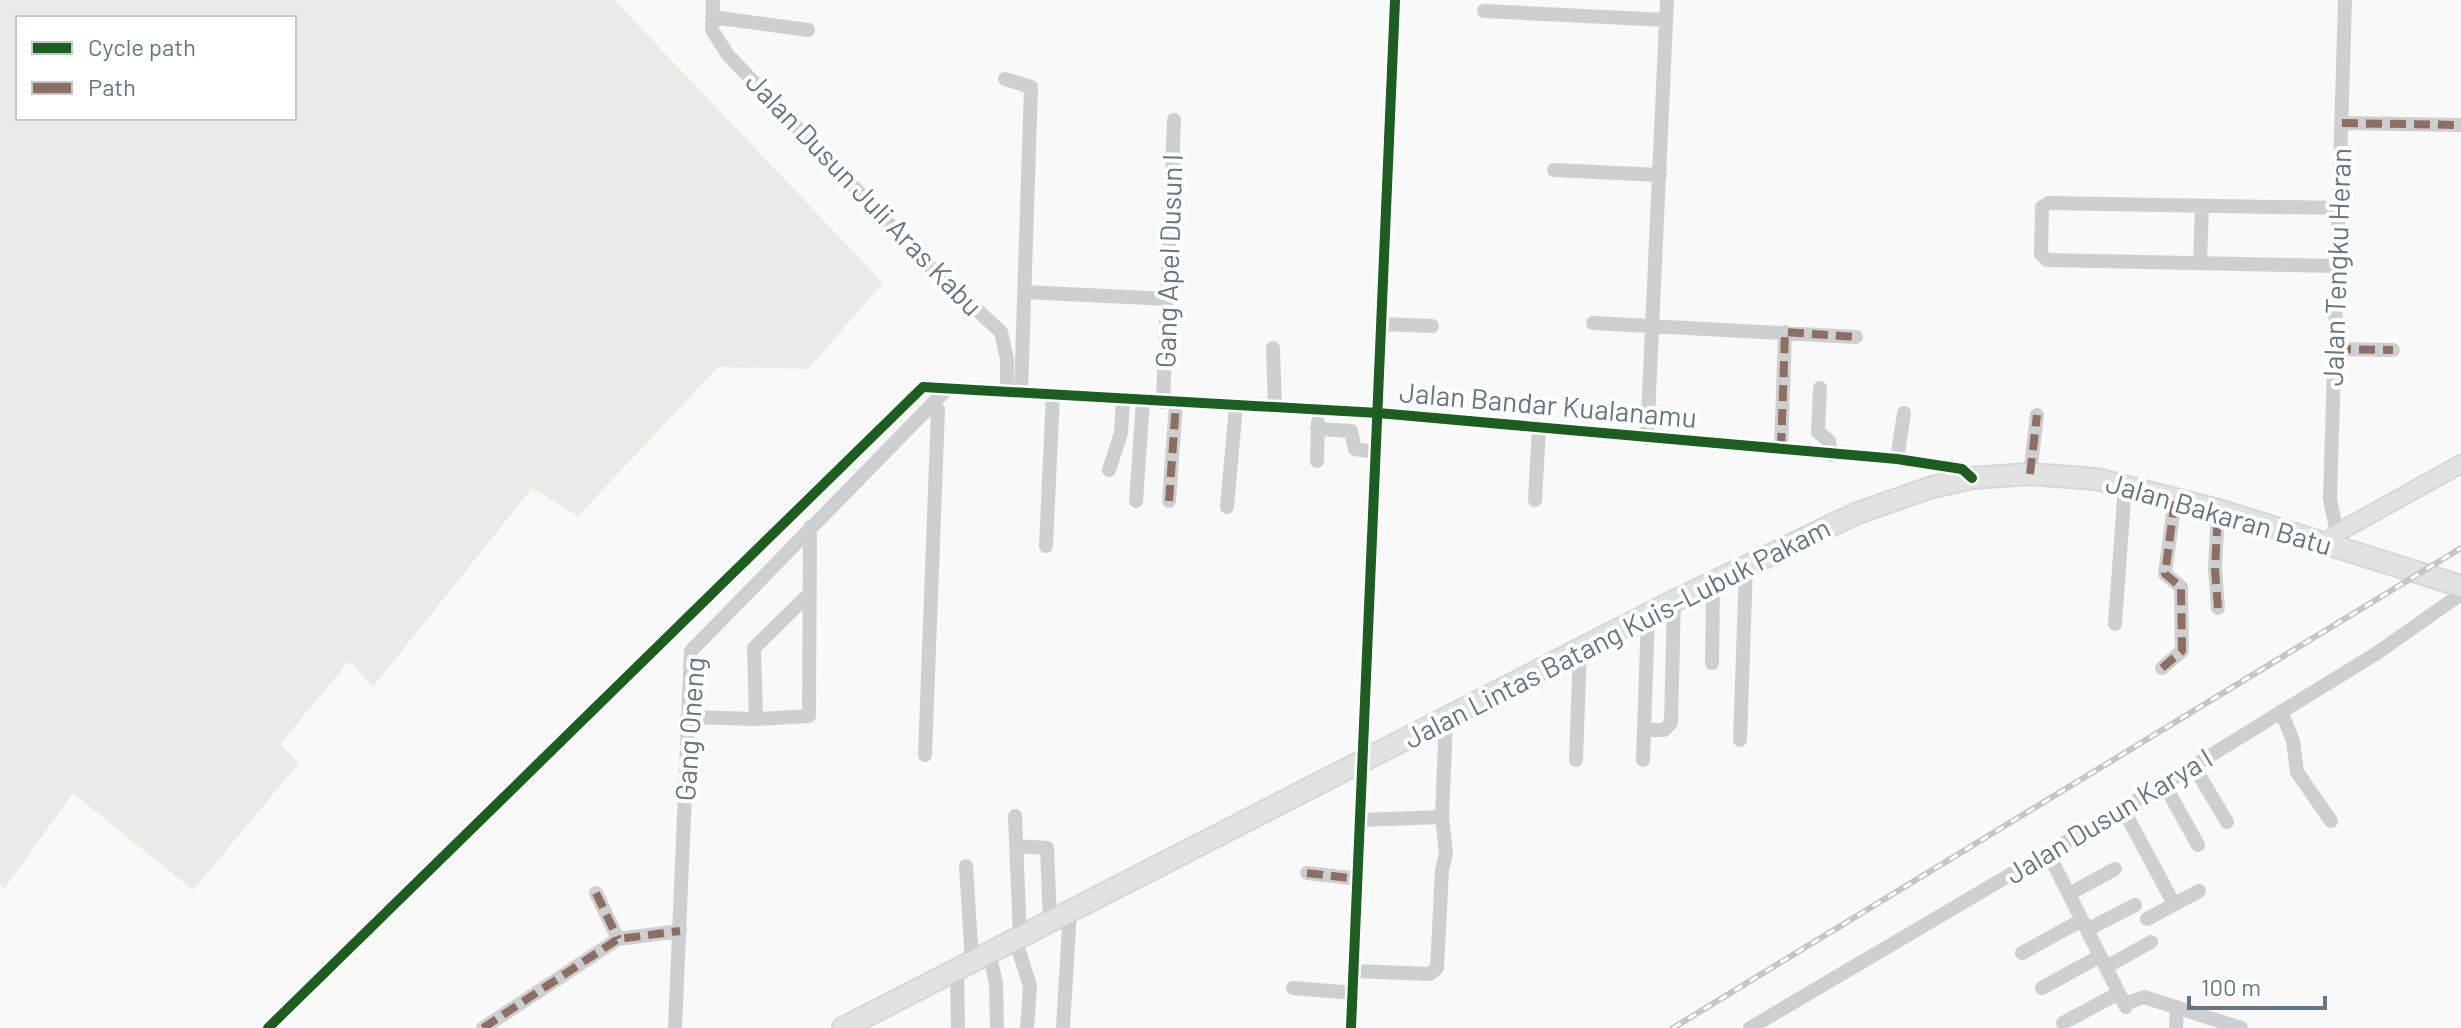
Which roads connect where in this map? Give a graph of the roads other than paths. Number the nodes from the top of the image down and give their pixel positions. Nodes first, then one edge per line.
1 (713, 0) edge
2 (1395, 0) edge
3 (1667, 0) edge
4 (2345, 0) edge
5 (1484, 11) dead end
6 (712, 17) junction
7 (1666, 20) junction
8 (808, 30) dead end
9 (1005, 79) dead end
10 (1174, 120) dead end
11 (2342, 123) junction
12 (2461, 125) edge
13 (1554, 170) dead end
14 (1660, 175) junction
15 (2202, 206) junction
16 (2338, 208) junction
17 (2200, 263) junction
18 (2337, 266) junction
19 (1024, 292) junction
20 (1169, 299) junction
21 (1593, 323) dead end
22 (1381, 324) junction
23 (1652, 324) junction
24 (1432, 326) dead end
25 (1785, 332) junction
26 (1856, 337) dead end
27 (1273, 348) dead end
28 (2335, 349) junction
29 (2393, 350) dead end
30 (1014, 360) junction
31 (1820, 388) dead end
32 (947, 389) junction
33 (1014, 392) junction
34 (1053, 394) junction
35 (1123, 399) junction
36 (1143, 401) junction
37 (1170, 402) junction
38 (934, 403) junction
39 (1236, 406) junction
40 (1275, 408) junction
41 (1318, 410) junction
42 (1339, 411) junction
43 (1378, 413) junction
44 (1904, 413) dead end
45 (2037, 415) dead end
46 (1317, 429) junction
47 (1539, 429) junction
48 (1338, 430) junction
49 (1647, 438) junction
50 (1781, 449) junction
51 (1376, 452) junction
52 (1831, 455) junction
53 (1897, 459) junction
54 (1317, 461) dead end
55 (2461, 464) edge
56 (1109, 470) dead end
57 (2030, 474) junction
58 (1972, 478) junction
59 (2125, 485) junction
60 (2175, 499) junction
61 (1535, 500) dead end
62 (1136, 501) dead end
63 (1169, 501) dead end
64 (1227, 507) dead end
65 (2218, 510) junction
66 (810, 527) junction
67 (2331, 538) junction
68 (1046, 546) dead end
69 (1746, 567) junction
70 (1713, 584) junction
71 (2461, 586) edge
72 (809, 594) junction
73 (2461, 594) edge
74 (1674, 601) junction
75 (2218, 608) dead end
76 (1648, 614) junction
77 (2115, 624) dead end
78 (1580, 648) junction
79 (1712, 663) dead end
80 (2162, 668) dead end
81 (2281, 711) junction
82 (687, 717) junction
83 (756, 719) junction
84 (1446, 719) junction
85 (1645, 730) junction
86 (1740, 740) dead end
87 (925, 755) dead end
88 (1576, 760) dead end
89 (1643, 760) dead end
90 (1362, 761) junction
91 (2193, 765) junction
92 (2164, 784) junction
93 (2123, 809) junction
94 (1015, 816) dead end
95 (1442, 817) junction
96 (1360, 820) junction
97 (2331, 821) dead end
98 (2227, 822) dead end
99 (2198, 845) dead end
100 (1016, 846) junction
101 (2048, 853) junction
102 (966, 866) dead end
103 (2115, 869) dead end
104 (1307, 873) dead end
105 (1358, 879) junction
106 (2199, 891) dead end
107 (596, 893) dead end
108 (2069, 894) junction
109 (2174, 904) junction
110 (2135, 905) dead end
111 (1070, 910) junction
112 (2147, 919) dead end
113 (1050, 921) junction
114 (2085, 925) junction
115 (680, 931) junction
116 (1018, 938) junction
117 (618, 939) junction
118 (2151, 942) dead end
119 (2022, 953) dead end
120 (973, 961) junction
121 (2103, 962) junction
122 (1354, 971) junction
123 (1293, 988) dead end
124 (2042, 988) dead end
125 (1353, 993) junction
126 (2123, 1001) junction
127 (2177, 1007) junction
128 (2063, 1023) dead end
129 (2218, 1024) edge
130 (851, 1026) edge
131 (268, 1028) edge
132 (483, 1028) edge
133 (675, 1028) edge
134 (958, 1028) edge
135 (997, 1028) edge
136 (1027, 1028) edge
137 (1063, 1028) edge
138 (1351, 1028) edge
139 (1750, 1028) edge
140 (2176, 1028) edge
141 (2241, 1028) edge

1 - 6 street, Jalan Dusun Juli Aras Kabu
2 - 22 street
3 - 7 street
4 - 11 street, Jalan Tengku Heran
5 - 7 street
6 - 8 street
6 - 30 street, Jalan Dusun Juli Aras Kabu
7 - 14 street
9 - 19 street
10 - 20 street, Gang Apel Dusun I
11 - 12 street
11 - 16 street, Jalan Tengku Heran
13 - 14 street
14 - 23 street
15 - 16 street
15 - 17 street
15 - 17 street
16 - 18 street, Jalan Tengku Heran
17 - 18 street
18 - 28 street, Jalan Tengku Heran
19 - 20 street
19 - 30 street
20 - 37 street, Gang Apel Dusun I
21 - 23 street
22 - 24 street
22 - 43 street
23 - 25 street
23 - 49 street
25 - 26 street
25 - 50 street
27 - 40 street
28 - 29 street
28 - 67 street, Jalan Tengku Heran
30 - 33 street
31 - 52 street
32 - 33 street, Jalan Bandar Kualanamu
32 - 38 street, Gang Oneng
32 - 131 street, Jalan Bandar Kualanamu
33 - 34 street, Jalan Bandar Kualanamu
34 - 35 street, Jalan Bandar Kualanamu
34 - 68 street
35 - 36 street, Jalan Bandar Kualanamu
35 - 56 street
36 - 37 street, Jalan Bandar Kualanamu
36 - 62 street
37 - 39 street, Jalan Bandar Kualanamu
37 - 63 street, Gang Apel Dusun I
38 - 66 street, Gang Oneng
38 - 87 street
39 - 40 street, Jalan Bandar Kualanamu
39 - 64 street
40 - 41 street, Jalan Bandar Kualanamu
41 - 42 street, Jalan Bandar Kualanamu
41 - 46 street
42 - 43 street, Jalan Bandar Kualanamu
42 - 48 street
43 - 47 street, Jalan Bandar Kualanamu
43 - 51 street
44 - 53 street
45 - 57 street
46 - 48 street
46 - 54 street
47 - 49 street, Jalan Bandar Kualanamu
47 - 61 street
48 - 51 street
49 - 50 street, Jalan Bandar Kualanamu
50 - 52 street, Jalan Bandar Kualanamu
51 - 90 street
52 - 53 street, Jalan Bandar Kualanamu
53 - 58 street, Jalan Bandar Kualanamu
55 - 67 main road
57 - 58 highway, Jalan Bakaran Batu
57 - 59 highway, Jalan Bakaran Batu
58 - 69 highway, Jalan Lintas Batang Kuis–Lubuk Pakam
59 - 60 highway, Jalan Bakaran Batu
59 - 77 street
60 - 65 highway, Jalan Bakaran Batu
60 - 80 street
65 - 67 highway, Jalan Bakaran Batu
65 - 75 street
66 - 72 street
66 - 82 street, Gang Oneng
67 - 71 highway, Jalan Bakaran Batu
69 - 70 highway, Jalan Lintas Batang Kuis–Lubuk Pakam
69 - 86 street
70 - 74 highway, Jalan Lintas Batang Kuis–Lubuk Pakam
70 - 79 street
72 - 83 street
72 - 83 street
73 - 81 street, Jalan Dusun Karya I
74 - 76 highway, Jalan Lintas Batang Kuis–Lubuk Pakam
74 - 85 street
76 - 78 highway, Jalan Lintas Batang Kuis–Lubuk Pakam
76 - 85 street
78 - 84 highway, Jalan Lintas Batang Kuis–Lubuk Pakam
78 - 88 street
81 - 91 street, Jalan Dusun Karya I
81 - 97 street
82 - 83 street
82 - 115 street, Gang Oneng
84 - 90 highway, Jalan Lintas Batang Kuis–Lubuk Pakam
84 - 95 street
85 - 89 street
90 - 96 street
90 - 111 highway, Jalan Lintas Batang Kuis–Lubuk Pakam
91 - 92 street, Jalan Dusun Karya I
91 - 98 street
92 - 93 street, Jalan Dusun Karya I
92 - 99 street
93 - 101 street, Jalan Dusun Karya I
93 - 109 street
94 - 100 street
95 - 96 street
95 - 122 street
96 - 105 street
100 - 113 street
100 - 116 street
101 - 108 street
101 - 139 street, Jalan Dusun Karya I
102 - 120 street
103 - 108 street
104 - 105 street
105 - 122 street
106 - 109 street
107 - 117 street
108 - 114 street
109 - 112 street
110 - 114 street
111 - 113 highway, Jalan Lintas Batang Kuis–Lubuk Pakam
111 - 137 street
113 - 116 highway, Jalan Lintas Batang Kuis–Lubuk Pakam
114 - 119 street
114 - 121 street
115 - 117 street
115 - 133 street, Gang Oneng
116 - 120 highway, Jalan Lintas Batang Kuis–Lubuk Pakam
116 - 136 street
117 - 132 street
118 - 121 street
120 - 130 highway, Jalan Lintas Batang Kuis–Lubuk Pakam
120 - 134 street
120 - 135 street
121 - 124 street
121 - 126 street
122 - 125 street
123 - 125 street
125 - 138 street
126 - 127 street
126 - 128 street
127 - 129 street
127 - 140 street
129 - 141 street

